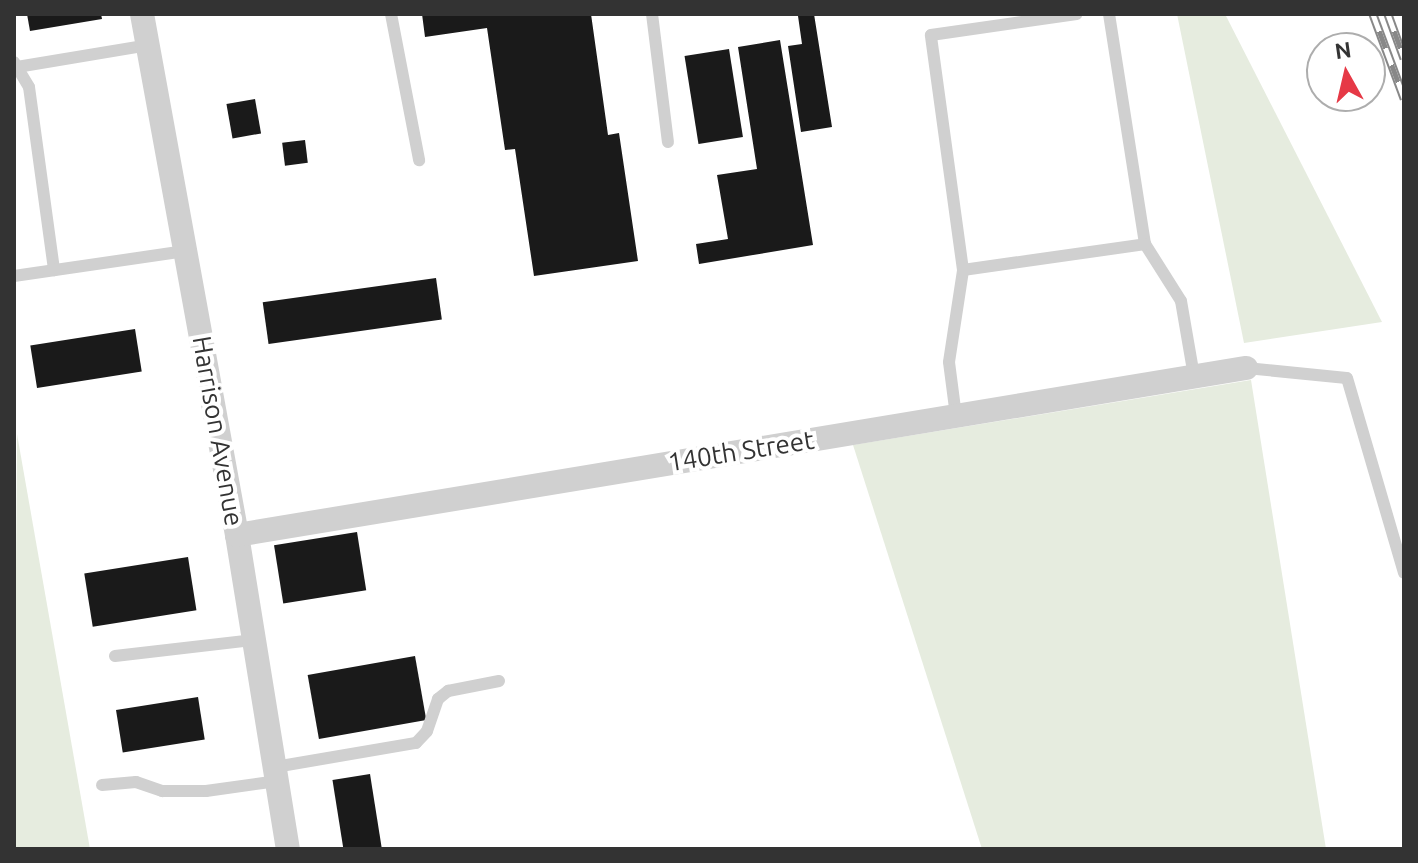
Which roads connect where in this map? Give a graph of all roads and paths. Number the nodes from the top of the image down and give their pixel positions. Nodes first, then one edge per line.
1 (142, 14) edge
2 (391, 14) edge
3 (652, 14) edge
4 (1076, 14) edge
5 (1109, 14) edge
6 (1022, 18) edge
7 (148, 45) junction
8 (15, 64) edge
9 (668, 142) dead end
10 (419, 160) dead end
11 (1145, 244) junction
12 (185, 251) junction
13 (54, 270) junction
14 (963, 270) junction
15 (14, 276) edge
16 (1246, 368) joint
17 (1194, 376) junction
18 (956, 416) junction
19 (237, 535) junction
20 (1404, 573) edge
21 (254, 640) junction
22 (115, 656) dead end
23 (499, 681) dead end
24 (276, 774) junction
25 (102, 785) dead end
26 (288, 849) edge

1 - 7 street, Harrison Avenue
2 - 10 lane
3 - 9 lane
4 - 6 lane
5 - 11 lane
6 - 14 lane
7 - 8 lane
7 - 12 street, Harrison Avenue
8 - 13 lane
11 - 14 lane
11 - 17 lane
12 - 13 lane
12 - 19 street, Harrison Avenue
13 - 15 lane
14 - 18 lane
16 - 17 street, 140th Street
16 - 20 lane
17 - 18 street, 140th Street
18 - 19 street, 140th Street
19 - 21 street, Harrison Avenue
21 - 22 lane
21 - 24 street, Harrison Avenue
23 - 24 lane
24 - 25 lane
24 - 26 street, Harrison Avenue

